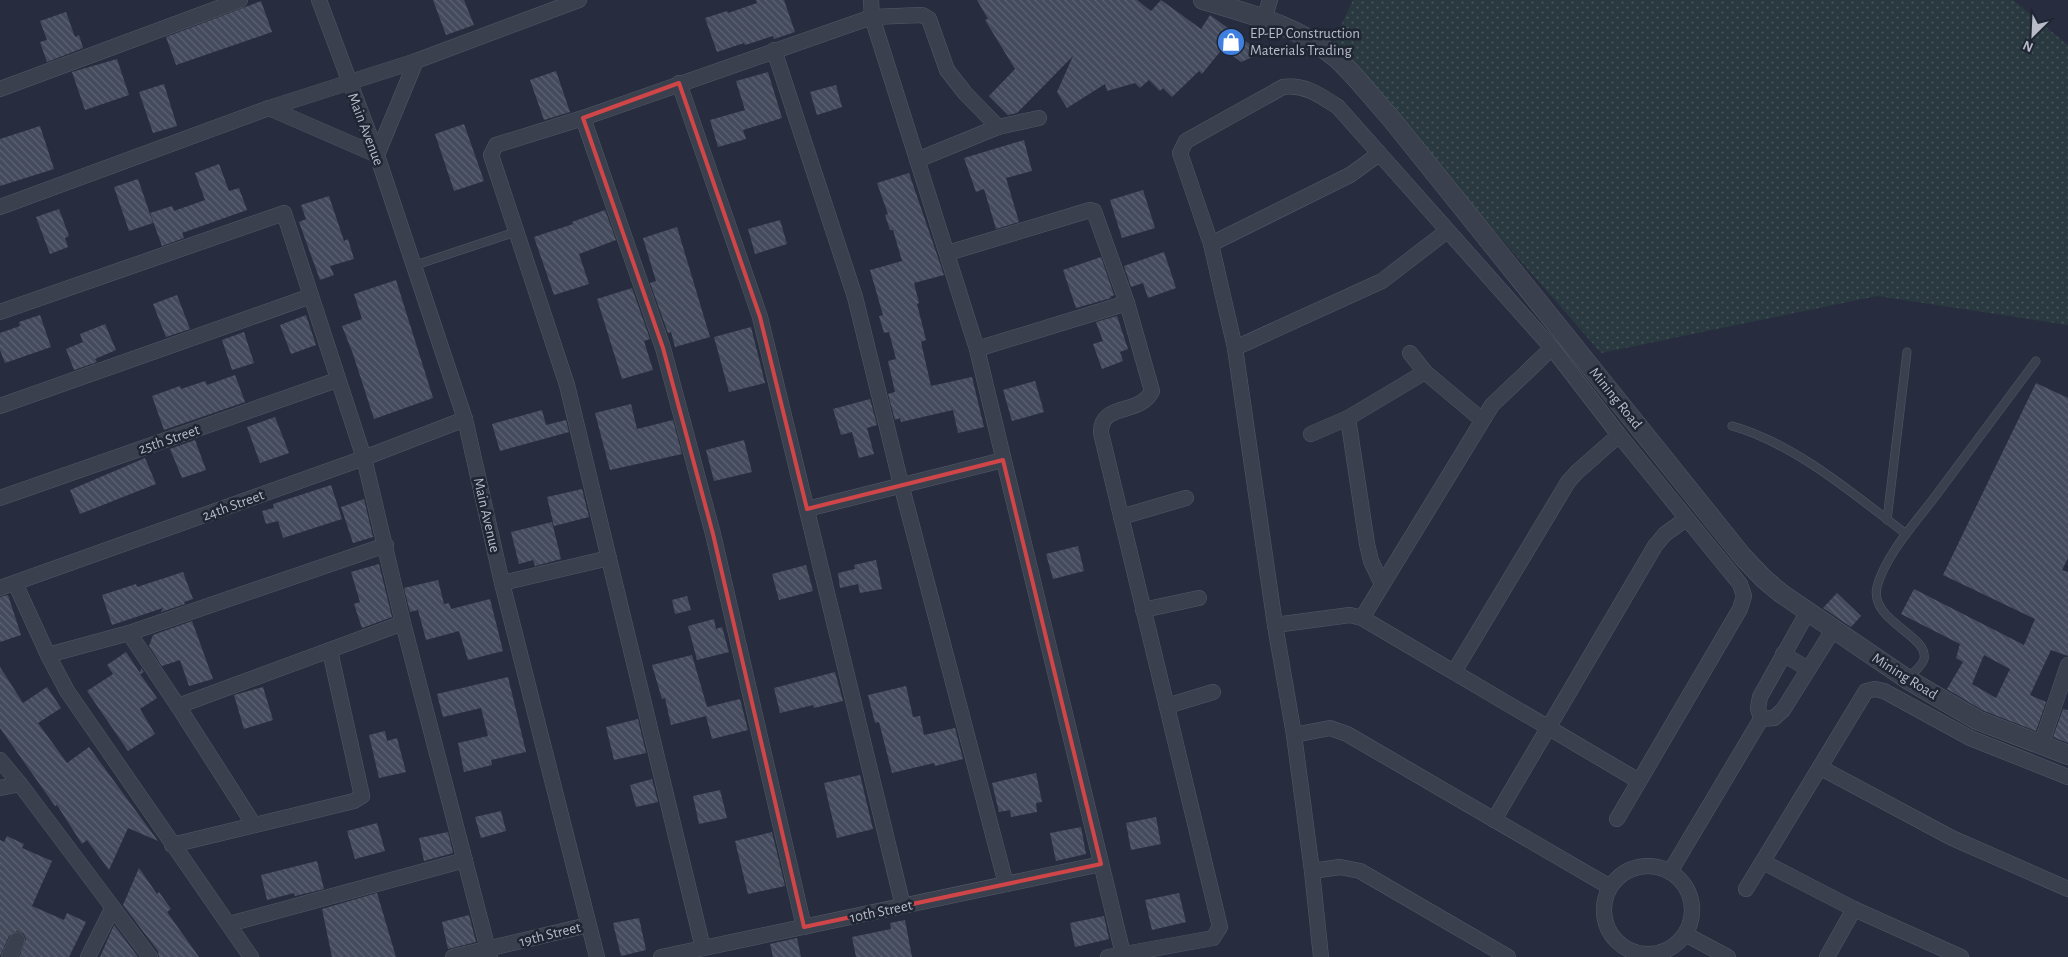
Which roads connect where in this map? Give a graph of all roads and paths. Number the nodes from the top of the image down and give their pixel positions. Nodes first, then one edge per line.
1 (240, 0) edge
2 (318, 0) edge
3 (579, 0) edge
4 (871, 0) edge
5 (1203, 0) edge
6 (1270, 0) edge
7 (872, 16) junction
8 (1264, 19) junction
9 (774, 50) junction
10 (416, 61) junction
11 (348, 82) junction
12 (679, 83) junction
13 (0, 89) edge
14 (269, 108) junction
15 (583, 118) junction
16 (1039, 118) dead end
17 (998, 127) junction
18 (1379, 154) junction
19 (377, 155) junction
20 (917, 160) junction
21 (0, 206) edge
22 (1447, 231) junction
23 (515, 232) junction
24 (1211, 244) junction
25 (948, 253) junction
26 (413, 266) junction
27 (311, 296) junction
28 (1127, 303) junction
29 (0, 312) edge
30 (1235, 348) junction
31 (1552, 348) junction
32 (977, 349) junction
33 (1907, 352) dead end
34 (1410, 353) dead end
35 (2036, 361) dead end
36 (1425, 372) junction
37 (337, 380) junction
38 (0, 406) edge
39 (1348, 418) junction
40 (465, 419) junction
41 (1482, 420) junction
42 (1732, 426) dead end
43 (1311, 434) dead end
44 (1619, 435) junction
45 (364, 458) junction
46 (1003, 460) junction
47 (901, 484) junction
48 (0, 498) edge
49 (1186, 498) dead end
50 (807, 509) junction
51 (1121, 517) junction
52 (1686, 518) junction
53 (1887, 520) junction
54 (1906, 534) junction
55 (386, 545) junction
56 (609, 558) junction
57 (15, 583) junction
58 (502, 583) junction
59 (1382, 584) junction
60 (0, 588) edge
61 (1198, 598) dead end
62 (1144, 610) junction
63 (1807, 613) junction
64 (1362, 618) junction
65 (404, 623) junction
66 (1275, 625) junction
67 (1833, 630) junction
68 (129, 633) junction
69 (330, 651) junction
70 (1783, 654) junction
71 (48, 655) junction
72 (2068, 665) edge
73 (1808, 669) junction
74 (1454, 672) junction
75 (1907, 679) junction
76 (1213, 692) dead end
77 (178, 706) junction
78 (1167, 706) junction
79 (1761, 718) junction
80 (1548, 728) junction
81 (1294, 735) junction
82 (2041, 745) junction
83 (2068, 755) edge
84 (0, 760) edge
85 (1821, 768) junction
86 (2068, 777) edge
87 (1638, 782) junction
88 (20, 784) junction
89 (0, 788) edge
90 (1617, 819) dead end
91 (1494, 820) junction
92 (254, 825) junction
93 (172, 845) junction
94 (465, 860) junction
95 (1763, 862) junction
96 (1102, 864) junction
97 (1312, 870) junction
98 (1670, 872) junction
99 (1006, 884) junction
100 (1610, 887) junction
101 (1746, 889) dead end
102 (2068, 889) edge
103 (903, 906) junction
104 (112, 909) junction
105 (1854, 910) junction
106 (229, 924) junction
107 (588, 925) junction
108 (804, 927) junction
109 (1685, 934) junction
110 (17, 940) dead end
111 (703, 948) junction
112 (728, 950) edge
113 (489, 953) edge
114 (1624, 953) edge
115 (1500, 955) edge
116 (1116, 956) edge
117 (9, 957) edge
118 (88, 957) edge
119 (150, 957) edge
120 (251, 957) edge
121 (453, 957) edge
122 (597, 957) edge
123 (661, 957) edge
124 (1320, 957) edge
125 (1728, 957) edge
126 (1827, 957) edge
127 (1961, 957) edge

1 - 13 street
2 - 11 street, Main Avenue
3 - 10 street, Main Avenue
4 - 7 street
5 - 8 street, Mining Road
6 - 8 street
7 - 9 street
7 - 17 street
7 - 20 street
8 - 63 street, Mining Road
9 - 12 street
9 - 47 street
10 - 11 street, Main Avenue
10 - 19 street
11 - 14 street, Main Avenue
11 - 19 street, Main Avenue
12 - 15 street
12 - 50 street
14 - 19 street
14 - 21 street, Main Avenue
15 - 23 street
15 - 108 street
16 - 17 street
17 - 20 street
18 - 22 street
18 - 24 street
18 - 24 street
19 - 26 street, Main Avenue
20 - 25 street
22 - 30 street
22 - 31 street
23 - 26 lane
23 - 56 street
24 - 30 street
25 - 28 street
25 - 32 street
26 - 40 street, Main Avenue
27 - 29 street
27 - 37 street
27 - 38 street
28 - 32 street
28 - 51 street
30 - 66 street
31 - 41 street
31 - 44 street
32 - 46 street
33 - 53 lane
34 - 36 street
35 - 54 lane
36 - 39 street
36 - 41 street
37 - 45 street
37 - 48 street, 25th Street
39 - 43 street
39 - 59 street
40 - 45 street, 24th Street
40 - 58 street, Main Avenue
41 - 59 street
42 - 53 lane
44 - 52 street
44 - 74 street
45 - 55 street
45 - 57 street, 24th Street
46 - 47 street
46 - 96 street
47 - 50 street
47 - 99 street
49 - 51 street
50 - 103 street
51 - 62 street
52 - 80 street
52 - 87 street
53 - 54 lane
54 - 75 lane
55 - 65 street
55 - 68 street
56 - 58 street
56 - 111 street
57 - 60 street, 24th Street
57 - 71 street
58 - 107 street, Main Avenue
59 - 64 street
61 - 62 street
62 - 78 street
63 - 67 street, Mining Road
63 - 70 street
64 - 66 street
64 - 74 street
65 - 69 street
65 - 94 street
66 - 81 street
67 - 73 street
67 - 75 street, Mining Road
68 - 71 street
68 - 77 street
69 - 77 street
69 - 92 street
70 - 73 street
70 - 79 street
71 - 93 street
72 - 82 street
73 - 79 street
74 - 80 street
75 - 82 street, Mining Road
76 - 78 street
77 - 92 street
78 - 116 street
79 - 98 street
80 - 87 street
80 - 91 street
81 - 91 street
81 - 97 street
82 - 83 street, Mining Road
84 - 88 street
85 - 86 street
85 - 95 street
85 - 102 street
87 - 90 street
88 - 89 street
88 - 104 street
91 - 100 street
92 - 93 street
93 - 106 street
94 - 106 street
94 - 113 street
95 - 101 street
95 - 105 street
96 - 99 street, 10th Street
96 - 116 street
97 - 115 street
97 - 124 street
98 - 100 street
98 - 109 street
99 - 103 street, 10th Street
100 - 114 street
103 - 108 street, 10th Street
104 - 118 street
104 - 119 street
105 - 126 street
105 - 127 street
106 - 120 street
107 - 113 street, 19th Street
107 - 122 street, Main Avenue
108 - 112 street, 10th Street
109 - 114 street
109 - 125 street
110 - 117 street
111 - 112 street, 10th Street
111 - 123 street, 10th Street
113 - 121 street, 19th Street

